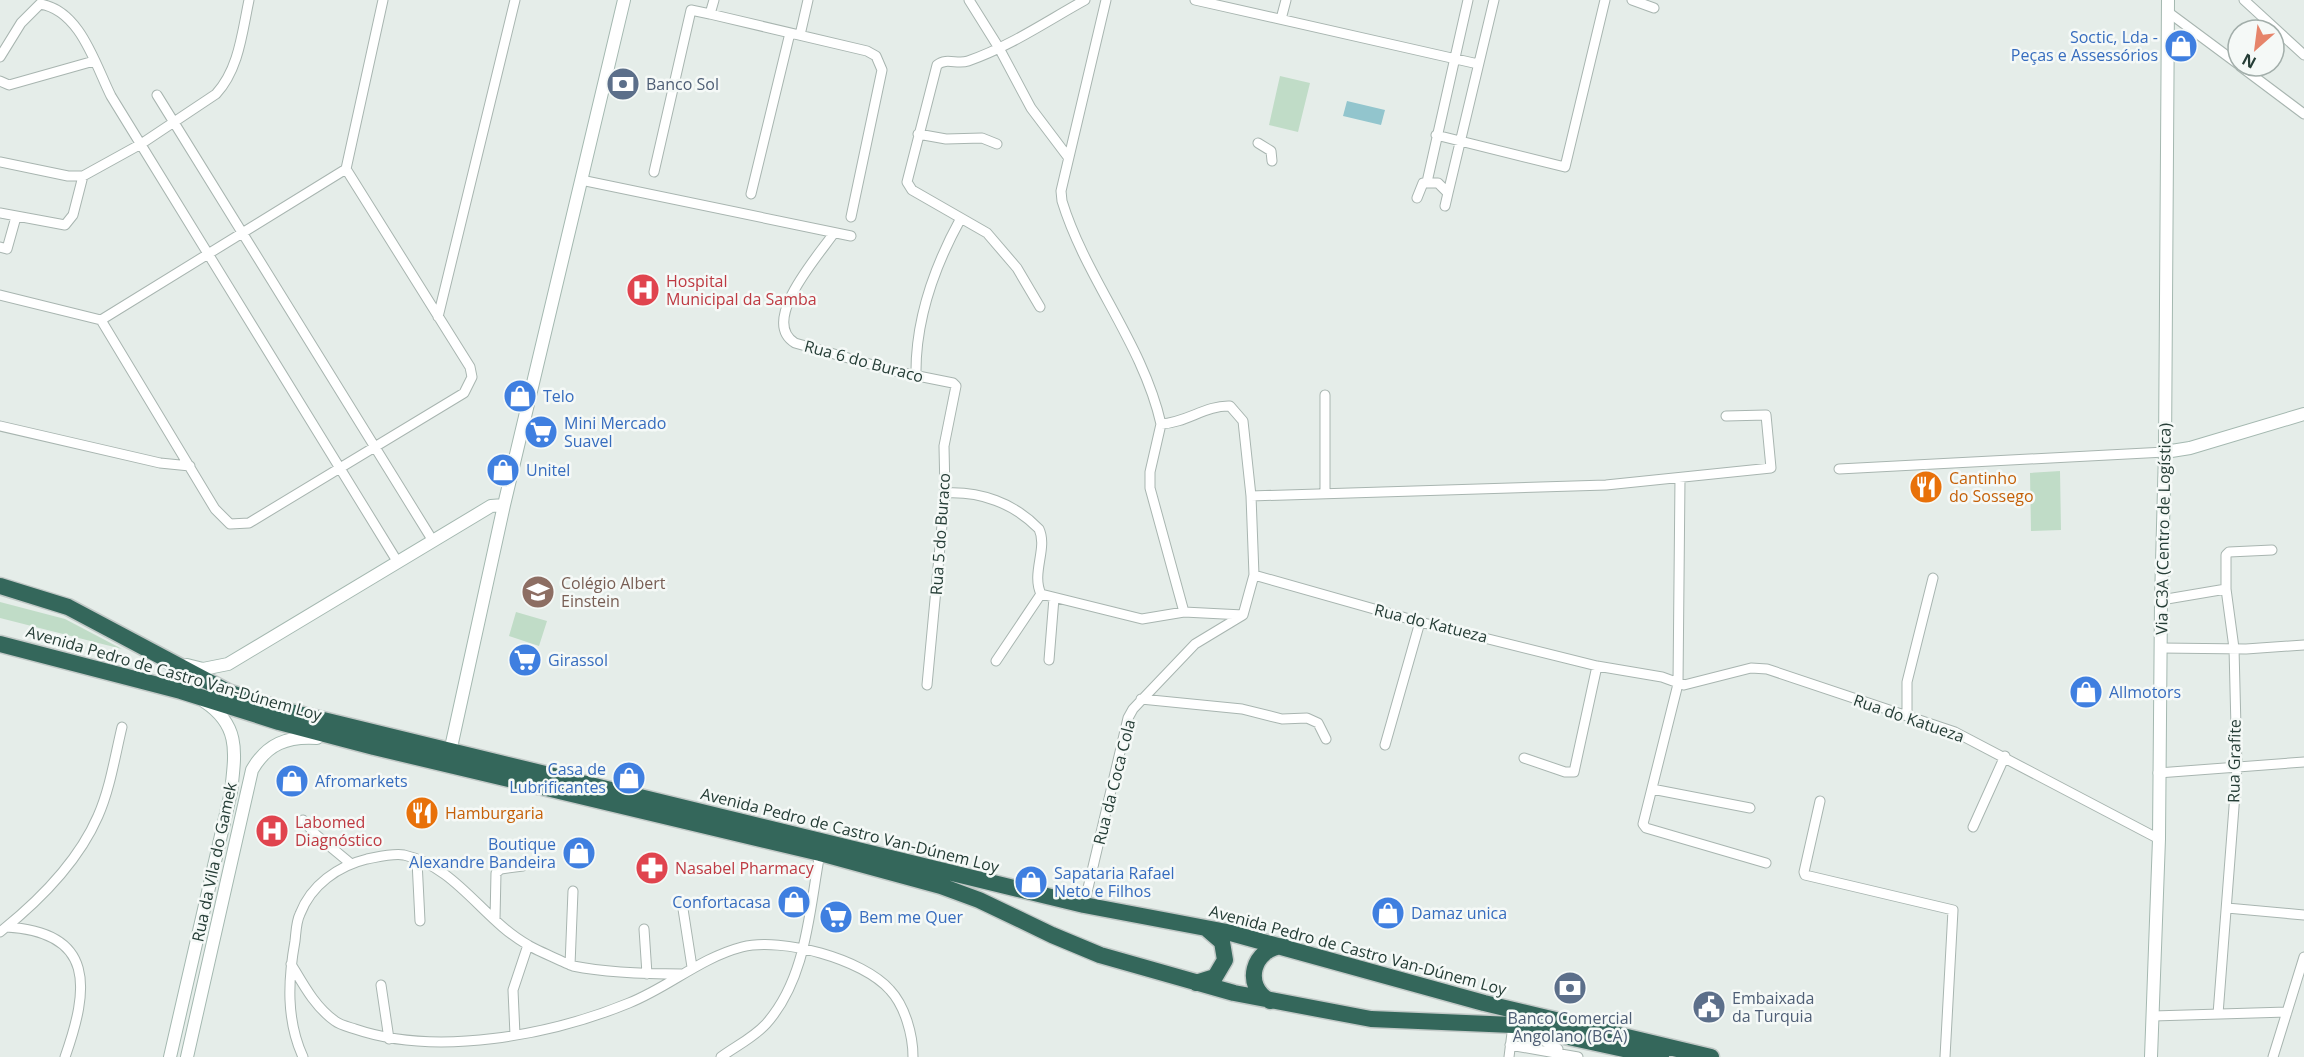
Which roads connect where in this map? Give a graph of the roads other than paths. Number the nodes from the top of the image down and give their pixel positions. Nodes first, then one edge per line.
1 (249, 0) edge
2 (383, 0) edge
3 (514, 0) edge
4 (624, 0) edge
5 (714, 0) edge
6 (808, 0) edge
7 (969, 0) edge
8 (1085, 0) edge
9 (1106, 0) edge
10 (1196, 0) edge
11 (1286, 0) edge
12 (1468, 0) edge
13 (1494, 0) edge
14 (1605, 0) edge
15 (1632, 0) edge
16 (2244, 0) edge
17 (2168, 6) edge
18 (1654, 8) dead end
19 (710, 14) junction
20 (1281, 19) junction
21 (795, 34) junction
22 (999, 48) junction
23 (2226, 54) edge
24 (2304, 55) edge
25 (0, 57) edge
26 (1454, 58) junction
27 (94, 61) junction
28 (1478, 64) junction
29 (2256, 78) edge
30 (0, 81) edge
31 (157, 95) dead end
32 (2304, 114) edge
33 (173, 121) junction
34 (918, 134) junction
35 (1436, 135) junction
36 (1460, 141) junction
37 (1258, 142) dead end
38 (141, 144) junction
39 (998, 144) dead end
40 (1068, 157) junction
41 (1272, 160) dead end
42 (0, 162) edge
43 (346, 169) junction
44 (654, 172) dead end
45 (83, 176) junction
46 (581, 180) junction
47 (1427, 182) junction
48 (1448, 193) junction
49 (751, 194) dead end
50 (1417, 198) dead end
51 (1445, 206) dead end
52 (0, 213) edge
53 (16, 217) junction
54 (851, 217) dead end
55 (961, 218) junction
56 (834, 233) junction
57 (242, 234) junction
58 (851, 236) dead end
59 (0, 247) edge
60 (208, 254) junction
61 (0, 295) edge
62 (1040, 307) dead end
63 (438, 318) junction
64 (101, 320) junction
65 (916, 376) junction
66 (955, 384) joint
67 (1325, 395) dead end
68 (2304, 414) edge
69 (1726, 416) dead end
70 (1161, 424) junction
71 (0, 426) edge
72 (374, 447) junction
73 (2165, 452) junction
74 (190, 466) junction
75 (340, 468) junction
76 (1839, 469) dead end
77 (1680, 478) junction
78 (945, 493) junction
79 (1325, 493) junction
80 (1251, 496) junction
81 (504, 505) junction
82 (432, 541) junction
83 (2272, 550) dead end
84 (397, 561) junction
85 (1254, 575) junction
86 (1933, 578) dead end
87 (0, 586) edge
88 (2226, 589) junction
89 (1041, 594) junction
90 (1054, 598) junction
91 (2161, 600) junction
92 (1184, 612) junction
93 (1243, 615) junction
94 (1420, 622) junction
95 (0, 644) edge
96 (2304, 645) edge
97 (2161, 648) junction
98 (2234, 648) junction
99 (155, 653) junction
100 (1049, 660) dead end
101 (996, 661) dead end
102 (1597, 666) junction
103 (1678, 684) junction
104 (927, 685) dead end
105 (181, 691) junction
106 (1141, 699) junction
107 (1906, 715) junction
108 (122, 727) dead end
109 (1326, 739) dead end
110 (342, 740) junction
111 (1385, 745) dead end
112 (450, 752) junction
113 (2005, 756) junction
114 (1524, 758) dead end
115 (2304, 762) edge
116 (2236, 768) junction
117 (2158, 772) junction
118 (1652, 789) junction
119 (1820, 801) dead end
120 (1750, 808) dead end
121 (303, 820) dead end
122 (1973, 827) dead end
123 (2159, 839) junction
124 (820, 854) junction
125 (417, 861) junction
126 (350, 863) junction
127 (1766, 863) dead end
128 (523, 866) dead end
129 (573, 891) dead end
130 (1084, 905) junction
131 (2227, 908) junction
132 (683, 909) dead end
133 (2304, 915) edge
134 (495, 919) junction
135 (420, 921) dead end
136 (1204, 928) junction
137 (3, 929) edge
138 (644, 929) dead end
139 (528, 945) junction
140 (1289, 947) junction
141 (803, 948) junction
142 (2304, 957) edge
143 (291, 964) junction
144 (570, 965) junction
145 (692, 967) junction
146 (647, 974) junction
147 (682, 974) junction
148 (1192, 983) junction
149 (381, 985) dead end
150 (1277, 1003) junction
151 (2287, 1012) junction
152 (2218, 1014) junction
153 (2153, 1016) junction
154 (1519, 1026) junction
155 (515, 1035) junction
156 (389, 1039) junction
157 (1510, 1045) junction
158 (1573, 1056) edge
159 (65, 1057) edge
160 (170, 1057) edge
161 (187, 1057) edge
162 (303, 1057) edge
163 (721, 1057) edge
164 (913, 1057) edge
165 (1509, 1057) edge
166 (1661, 1057) edge
167 (1711, 1057) edge
168 (1945, 1057) edge
169 (2151, 1057) edge
170 (2273, 1057) edge

1 - 33 street
2 - 43 street
3 - 63 street
4 - 46 street
5 - 19 street
6 - 21 street
7 - 22 street
8 - 22 street
9 - 40 street
10 - 20 street
11 - 20 street
12 - 26 street
13 - 28 street
14 - 36 street
15 - 18 street
16 - 24 street
17 - 23 street
17 - 73 street, Via C3A (Centro de Logística)
19 - 21 street
19 - 44 street
20 - 26 street
21 - 49 street
21 - 54 street
22 - 34 street
22 - 40 street
25 - 27 street
26 - 28 street
26 - 35 street
27 - 30 street
27 - 38 street
28 - 36 street
29 - 32 street
31 - 33 street
33 - 38 street
33 - 57 street
34 - 39 street
34 - 55 street
35 - 36 street
35 - 47 street
36 - 48 street
37 - 41 street
38 - 45 street
38 - 60 street
40 - 70 street
42 - 45 street
43 - 57 street
43 - 63 street
45 - 53 street
46 - 56 street
46 - 81 street
47 - 48 street
47 - 50 street
48 - 51 street
52 - 53 street
53 - 59 street
55 - 62 street
55 - 65 street
56 - 58 street
56 - 65 street, Rua 6 do Buraco
57 - 60 street
57 - 72 street
60 - 64 street
60 - 75 street
61 - 64 street
63 - 72 street
64 - 74 street
65 - 66 street, Rua 6 do Buraco
66 - 78 street, Rua 5 do Buraco
67 - 79 street
68 - 73 street
69 - 77 street
70 - 80 street
70 - 92 street
71 - 74 street
72 - 75 street
72 - 82 street
73 - 76 street
73 - 91 street, Via C3A (Centro de Logística)
74 - 75 street
75 - 84 street
77 - 79 street
77 - 103 street
78 - 89 street
78 - 104 street, Rua 5 do Buraco
79 - 80 street
80 - 85 street
81 - 82 street
81 - 112 street
82 - 84 street
83 - 88 street, Rua Grafite
84 - 99 street
85 - 93 street
85 - 94 street, Rua do Katueza
86 - 107 street
87 - 99 highway, Avenida Pedro de Castro Van-Dúnem Loy
88 - 91 street
88 - 98 street, Rua Grafite
89 - 90 street
89 - 101 street
90 - 92 street
90 - 100 street
91 - 97 street, Via C3A (Centro de Logística)
92 - 93 street
93 - 106 street, Rua da Coca Cola
94 - 102 street, Rua do Katueza
94 - 111 street
95 - 105 highway, Avenida Pedro de Castro Van-Dúnem Loy
96 - 98 street
97 - 98 street
97 - 117 street, Via C3A (Centro de Logística)
98 - 116 street, Rua Grafite
99 - 112 highway, Avenida Pedro de Castro Van-Dúnem Loy
102 - 103 street, Rua do Katueza
102 - 114 street
103 - 107 street, Rua do Katueza
103 - 118 street
105 - 110 highway, Avenida Pedro de Castro Van-Dúnem Loy
105 - 160 street, Rua da Vila do Gamek
106 - 109 street
106 - 130 street, Rua da Coca Cola
107 - 113 street, Rua do Katueza
108 - 137 street
110 - 124 highway, Avenida Pedro de Castro Van-Dúnem Loy
110 - 161 street, Rua da Vila do Gamek
112 - 130 highway, Avenida Pedro de Castro Van-Dúnem Loy
113 - 122 street
113 - 123 street, Rua do Katueza
115 - 116 street
116 - 117 street
116 - 131 street, Rua Grafite
117 - 123 street, Via C3A (Centro de Logística)
118 - 120 street
118 - 127 street
119 - 168 street
121 - 126 street
123 - 153 street, Via C3A (Centro de Logística)
124 - 141 street
124 - 148 highway, Avenida Pedro de Castro Van-Dúnem Loy
125 - 126 street
125 - 134 street
125 - 135 street
126 - 143 street
128 - 134 street
129 - 144 street
130 - 136 highway, Avenida Pedro de Castro Van-Dúnem Loy
131 - 133 street
131 - 152 street, Rua Grafite
132 - 145 street
134 - 139 street
136 - 140 highway, Avenida Pedro de Castro Van-Dúnem Loy
136 - 148 highway
137 - 159 street
138 - 146 street
139 - 144 street
139 - 155 street
140 - 150 highway
140 - 167 highway, Avenida Pedro de Castro Van-Dúnem Loy
141 - 145 street
141 - 163 street
141 - 164 street
142 - 151 street
143 - 156 street
143 - 162 street
144 - 146 street
145 - 147 street
146 - 147 street
147 - 155 street
148 - 150 highway, Avenida Pedro de Castro Van-Dúnem Loy
149 - 156 street
150 - 154 highway, Avenida Pedro de Castro Van-Dúnem Loy
151 - 152 street
151 - 170 street
152 - 153 street
153 - 169 street, Via C3A (Centro de Logística)
154 - 157 street
154 - 158 street
154 - 166 highway, Avenida Pedro de Castro Van-Dúnem Loy
155 - 156 street
157 - 158 street
157 - 165 street

